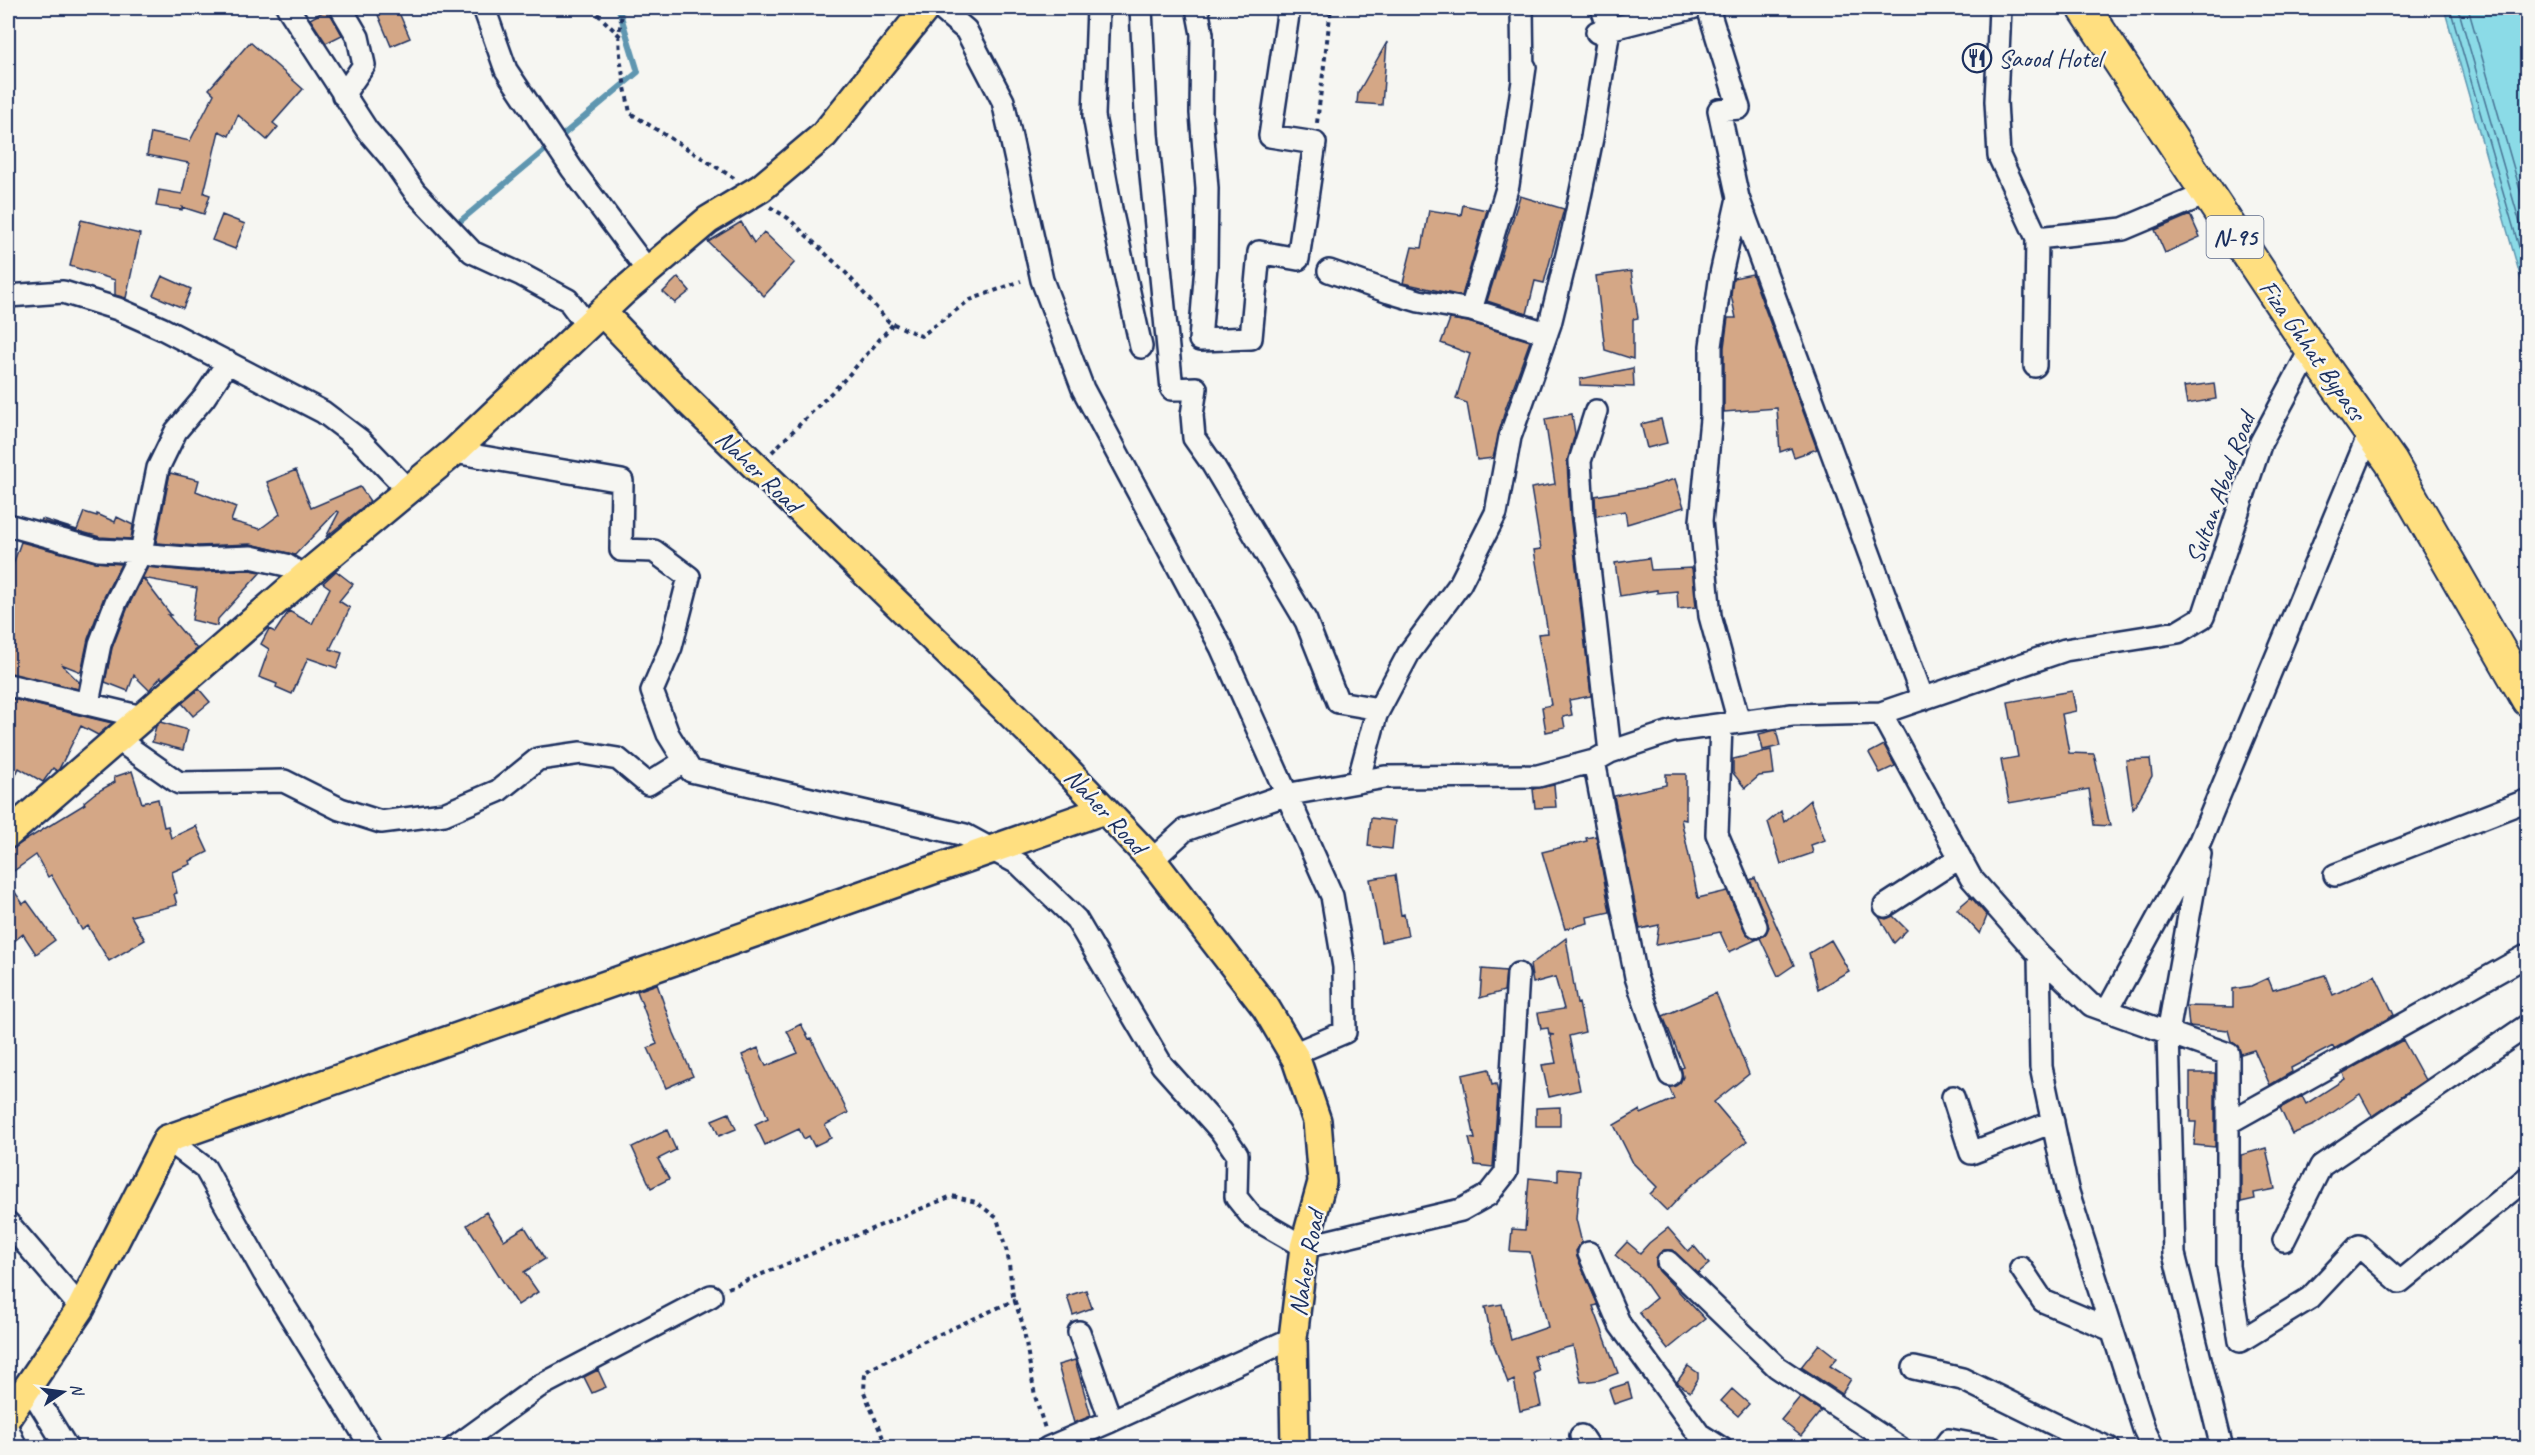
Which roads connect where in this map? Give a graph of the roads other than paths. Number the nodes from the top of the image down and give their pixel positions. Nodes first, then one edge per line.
1 (288, 8) edge
2 (340, 8) edge
3 (484, 8) edge
4 (926, 8) edge
5 (940, 8) edge
6 (1098, 8) edge
7 (1141, 8) edge
8 (1197, 8) edge
9 (1289, 8) edge
10 (1522, 8) edge
11 (1602, 8) edge
12 (1692, 8) edge
13 (1708, 8) edge
14 (2000, 8) edge
15 (2084, 8) edge
16 (1667, 11) edge
17 (1601, 31) junction
18 (343, 95) junction
19 (2206, 194) junction
20 (1738, 198) junction
21 (2037, 238) junction
22 (648, 271) junction
23 (1329, 271) dead end
24 (8, 296) edge
25 (1471, 310) junction
26 (595, 320) junction
27 (1547, 333) junction
28 (1141, 347) dead end
29 (2311, 349) junction
30 (228, 362) junction
31 (2035, 366) dead end
32 (1596, 411) dead end
33 (2370, 432) junction
34 (454, 452) junction
35 (408, 490) junction
36 (8, 525) edge
37 (141, 552) junction
38 (305, 576) junction
39 (8, 685) edge
40 (1923, 699) junction
41 (2528, 700) edge
42 (88, 703) junction
43 (1379, 709) junction
44 (1881, 713) junction
45 (142, 717) junction
46 (1730, 724) junction
47 (117, 739) junction
48 (1602, 756) junction
49 (685, 761) junction
50 (1358, 782) junction
51 (1286, 795) junction
52 (2528, 800) edge
53 (1104, 810) junction
54 (2204, 831) junction
55 (8, 834) edge
56 (992, 849) junction
57 (1959, 858) junction
58 (1152, 860) junction
59 (2335, 875) dead end
60 (1885, 906) dead end
61 (1756, 926) dead end
62 (2039, 955) junction
63 (2528, 955) edge
64 (1518, 974) dead end
65 (2107, 1011) junction
66 (2528, 1025) edge
67 (2168, 1033) junction
68 (1293, 1054) junction
69 (1670, 1075) dead end
70 (1953, 1097) dead end
71 (2053, 1122) junction
72 (2228, 1123) junction
73 (167, 1138) junction
74 (2528, 1177) edge
75 (8, 1223) edge
76 (2284, 1240) dead end
77 (1304, 1247) junction
78 (1589, 1253) dead end
79 (1668, 1262) dead end
80 (2021, 1268) dead end
81 (711, 1296) road end
82 (81, 1308) junction
83 (2112, 1330) junction
84 (1079, 1332) dead end
85 (1293, 1338) junction
86 (1914, 1368) dead end
87 (29, 1386) junction
88 (8, 1416) edge
89 (1111, 1421) junction
90 (8, 1429) edge
91 (1049, 1447) edge
92 (16, 1448) edge
93 (67, 1448) edge
94 (372, 1448) edge
95 (454, 1448) edge
96 (1296, 1448) edge
97 (1721, 1448) edge
98 (1900, 1448) edge
99 (1943, 1448) edge
100 (1992, 1448) edge
101 (2109, 1448) edge
102 (2152, 1448) edge
103 (2222, 1448) edge

1 - 18 street
2 - 18 street
3 - 22 street
4 - 22 main road
5 - 51 street
6 - 28 street
7 - 43 street
8 - 9 street
10 - 25 street
11 - 17 street
12 - 16 street
13 - 20 street
14 - 21 street
15 - 19 highway, Fiza Ghhat Bypass / N-95
16 - 17 street
17 - 27 street
18 - 26 street
19 - 21 street
19 - 29 highway, Fiza Ghhat Bypass / N-95
20 - 40 street
20 - 46 street
21 - 31 street
22 - 26 main road
23 - 25 street
24 - 30 street
25 - 27 street
26 - 34 main road
26 - 53 main road, Naher Road
27 - 43 street
29 - 33 highway, Fiza Ghhat Bypass / N-95
29 - 40 street, Sultan Abad Road
30 - 35 street
30 - 37 street
32 - 48 street
33 - 41 highway, Fiza Ghhat Bypass / N-95
33 - 54 street
34 - 35 main road
34 - 49 street
35 - 38 main road
36 - 37 street
37 - 38 street
37 - 42 street
38 - 45 main road
39 - 42 street
40 - 44 street
42 - 45 street
43 - 50 street
44 - 46 street
44 - 57 street
45 - 47 main road
46 - 48 street
46 - 61 street
47 - 49 street
47 - 55 main road
48 - 50 street
48 - 69 street
49 - 56 street
50 - 51 street
51 - 58 street
51 - 68 street
52 - 59 street
53 - 56 main road
53 - 58 main road, Naher Road
54 - 65 street
54 - 67 street
56 - 73 main road
56 - 77 street
57 - 60 street
57 - 62 street
58 - 68 main road, Naher Road
62 - 65 street
62 - 71 street
63 - 72 street
64 - 77 street
65 - 67 street
66 - 76 street
67 - 72 street
67 - 103 street
68 - 77 main road, Naher Road
70 - 71 street
71 - 83 street
72 - 74 street
73 - 82 main road
73 - 94 street
75 - 82 street
77 - 85 main road, Naher Road
78 - 97 street
79 - 98 street
80 - 83 street
81 - 95 street
82 - 87 main road
83 - 102 street
84 - 89 street
85 - 89 street
85 - 96 main road, Naher Road
86 - 101 street
87 - 88 main road
87 - 93 street
89 - 91 street
90 - 92 street
99 - 100 street

